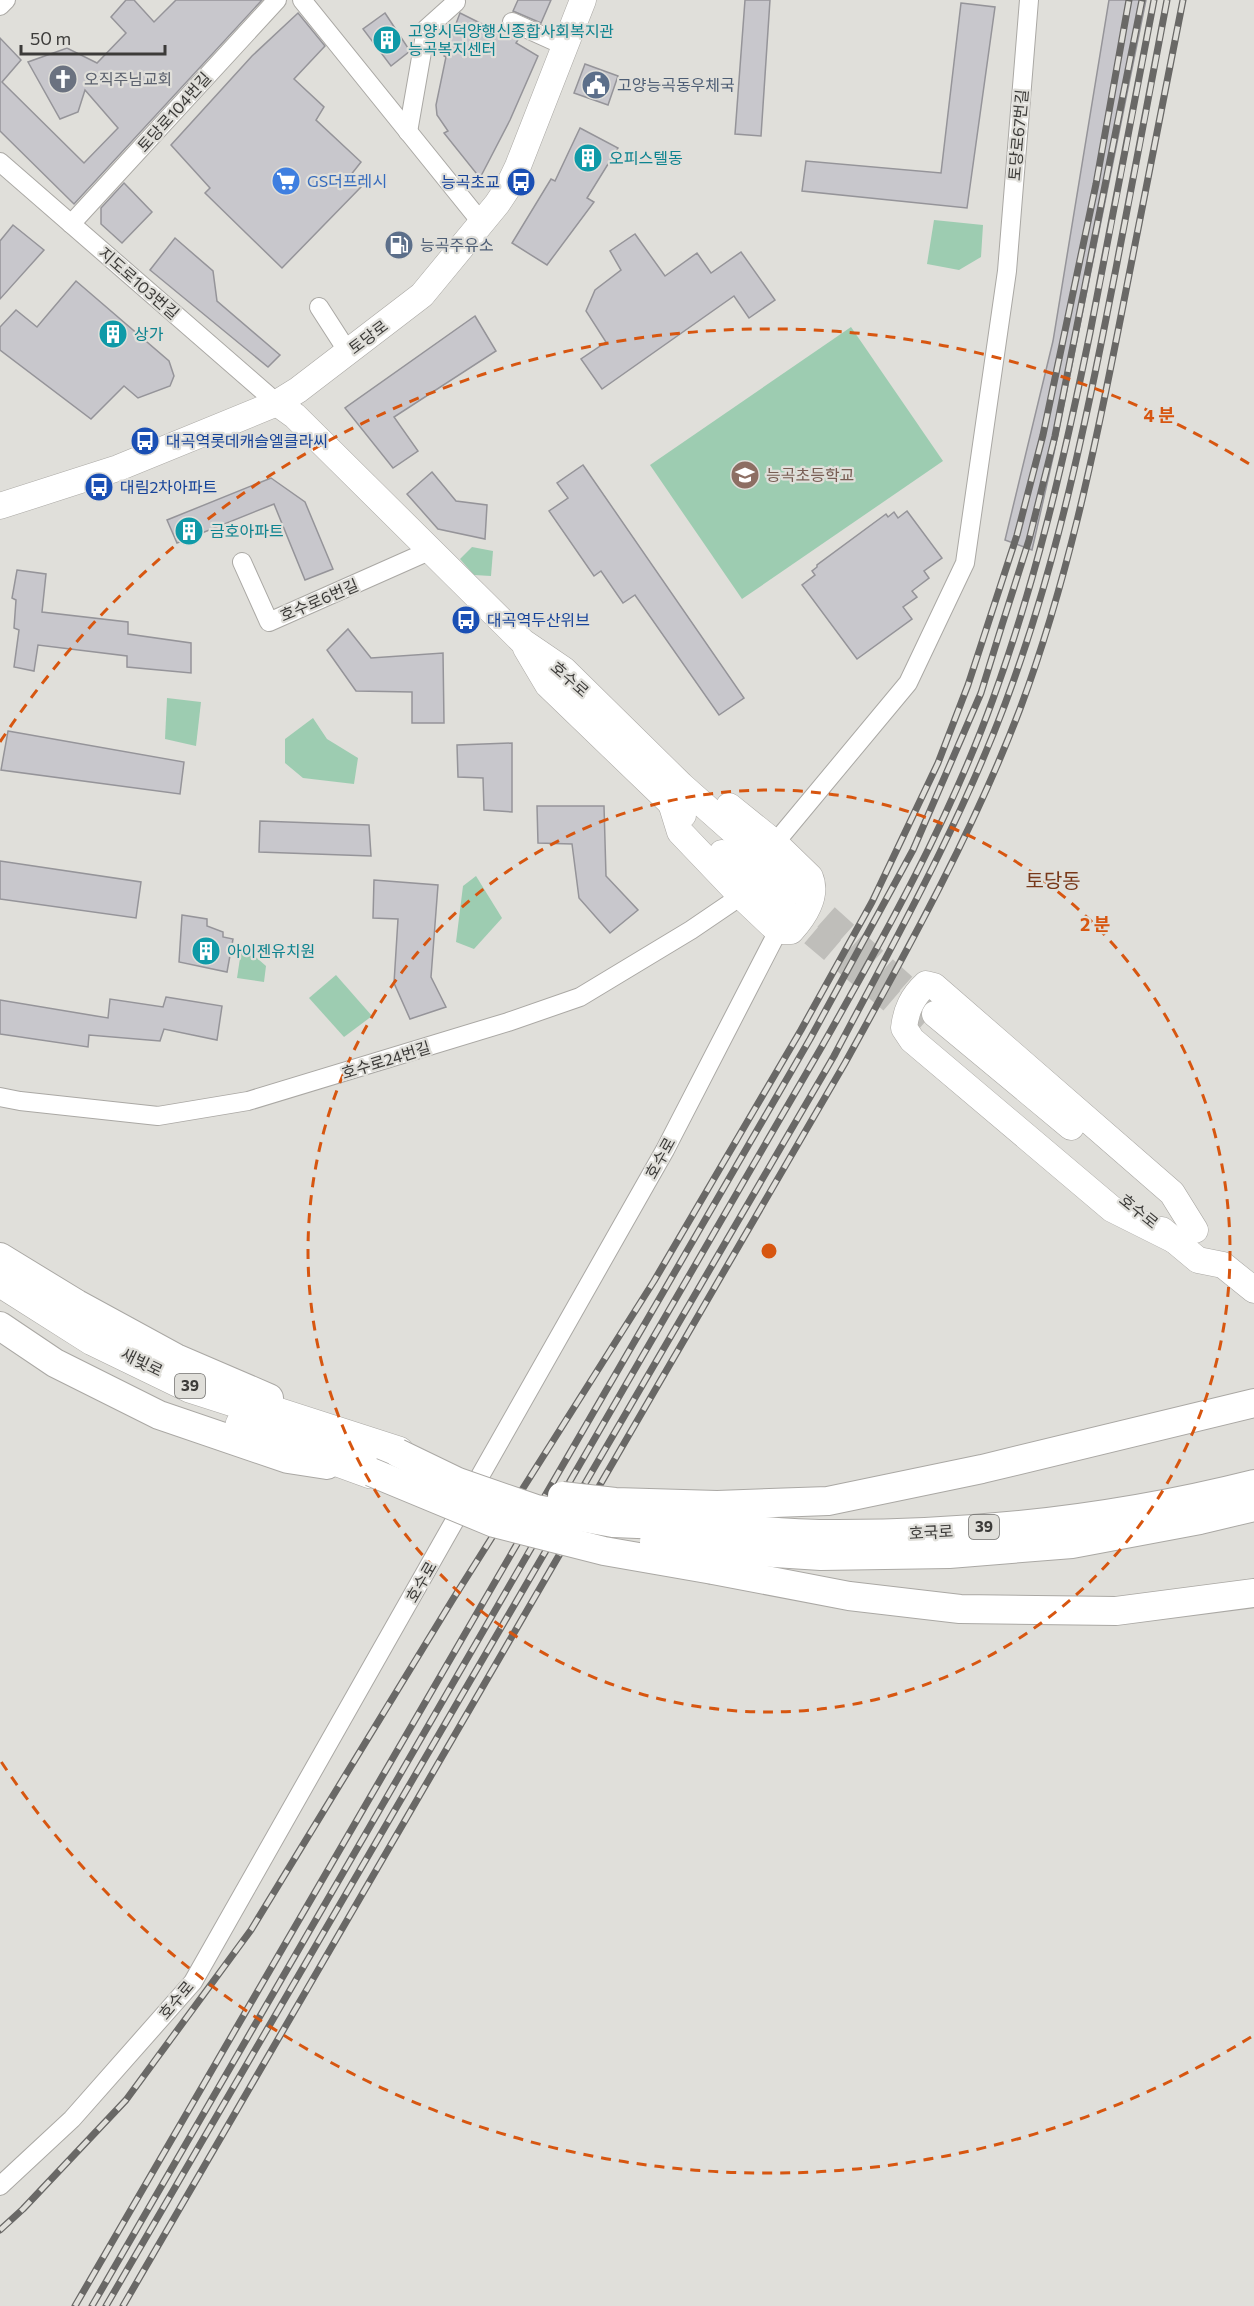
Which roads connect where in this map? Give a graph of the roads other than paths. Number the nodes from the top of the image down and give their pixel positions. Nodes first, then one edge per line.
1 (6, 0) edge
2 (277, 0) edge
3 (302, 0) edge
4 (583, 0) edge
5 (1029, 0) edge
6 (456, 2) dead end
7 (0, 6) edge
8 (512, 22) dead end
9 (565, 46) junction
10 (408, 132) junction
11 (0, 162) edge
12 (481, 222) junction
13 (71, 224) junction
14 (318, 307) dead end
15 (348, 352) junction
16 (277, 403) junction
17 (0, 506) edge
18 (429, 551) junction
19 (243, 562) dead end
20 (676, 794) junction
21 (775, 843) junction
22 (741, 896) junction
23 (786, 910) junction
24 (930, 1021) tunnel mouth
25 (0, 1097) edge
26 (1185, 1236) junction
27 (0, 1257) edge
28 (0, 1280) edge
29 (1254, 1290) edge
30 (0, 1304) edge
31 (0, 1326) edge
32 (1254, 1403) edge
33 (398, 1453) junction
34 (371, 1472) junction
35 (1254, 1484) edge
36 (1254, 1508) edge
37 (714, 1538) junction
38 (1254, 1593) edge
39 (0, 2186) edge

1 - 7 street
2 - 13 street, 토당로104번길
3 - 10 street
4 - 9 main road, 토당로
5 - 21 street, 토당로67번길
6 - 10 street
8 - 9 street
9 - 12 main road, 토당로
10 - 12 street
11 - 13 street, 지도로103번길
12 - 15 main road, 토당로
13 - 16 street, 지도로103번길
14 - 15 street
15 - 16 main road, 토당로
16 - 17 main road, 토당로
16 - 18 main road, 호수로
18 - 19 street, 호수로6번길
18 - 20 main road, 호수로
20 - 21 main road
20 - 22 main road
20 - 23 main road, 호수로
21 - 23 main road
22 - 23 main road
22 - 25 street, 호수로24번길
23 - 39 street, 호수로
24 - 26 main road, 호수로
26 - 26 main road
26 - 29 main road, 호수로
27 - 33 main road
28 - 33 highway, 새빛로 / 39
30 - 34 highway, 새빛로 / 39
31 - 34 main road
32 - 37 main road
33 - 37 main road, 39, bridge
34 - 37 main road, 39, bridge
35 - 37 main road, 호국로 / 39
36 - 37 main road, 호국로 / 39
37 - 38 main road

